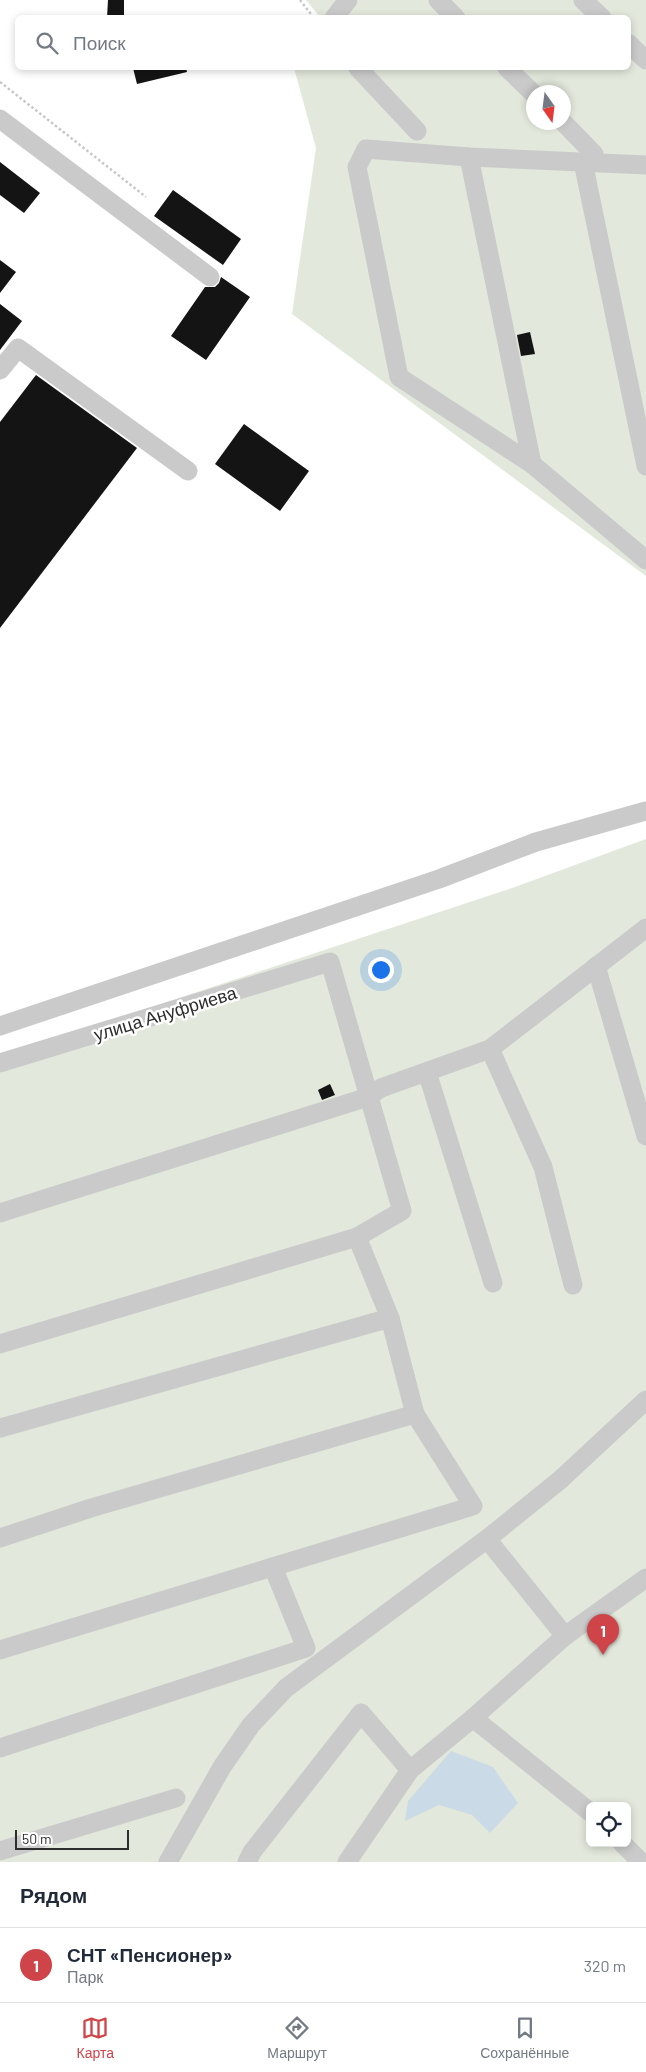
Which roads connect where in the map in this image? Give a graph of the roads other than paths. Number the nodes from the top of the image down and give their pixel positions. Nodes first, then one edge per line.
1 (348, 0) edge
2 (438, 0) edge
3 (583, 0) edge
4 (336, 15) edge
5 (453, 15) edge
6 (599, 15) edge
7 (631, 46) edge
8 (646, 60) edge
9 (360, 70) edge
10 (509, 70) edge
11 (526, 86) edge
12 (0, 119) edge
13 (569, 130) edge
14 (417, 131) dead end
15 (469, 157) junction
16 (589, 158) junction
17 (646, 165) edge
18 (210, 277) dead end
19 (0, 370) edge
20 (532, 464) junction
21 (646, 466) edge
22 (188, 471) dead end
23 (646, 560) edge
24 (646, 811) edge
25 (646, 928) edge
26 (596, 966) junction
27 (0, 1026) edge
28 (490, 1049) junction
29 (0, 1064) edge
30 (428, 1072) junction
31 (368, 1097) junction
32 (646, 1136) edge
33 (0, 1213) edge
34 (357, 1237) junction
35 (493, 1283) dead end
36 (573, 1285) dead end
37 (390, 1318) junction
38 (0, 1344) edge
39 (646, 1400) edge
40 (415, 1414) junction
41 (0, 1428) edge
42 (0, 1538) edge
43 (487, 1539) junction
44 (273, 1567) junction
45 (643, 1588) edge
46 (565, 1636) junction
47 (0, 1650) edge
48 (473, 1718) junction
49 (0, 1748) edge
50 (410, 1770) junction
51 (176, 1798) dead end
52 (586, 1809) edge
53 (626, 1847) edge
54 (0, 1851) edge
55 (168, 1862) edge
56 (247, 1862) edge
57 (347, 1862) edge
58 (641, 1862) edge

1 - 4 street
2 - 5 street
3 - 6 street
7 - 8 street
9 - 14 street
10 - 11 street
12 - 18 street
13 - 16 street
15 - 16 street
15 - 20 street
15 - 20 street
16 - 17 street
16 - 21 street
19 - 22 street
20 - 23 street
24 - 27 street
25 - 26 street
26 - 28 street
26 - 32 street
28 - 30 street
28 - 36 street
29 - 31 street, улица Ануфриева
30 - 31 street
30 - 35 street
31 - 33 street
31 - 34 street
34 - 37 street
34 - 38 street
37 - 40 street
37 - 41 street
39 - 43 street
40 - 42 street
40 - 44 street
43 - 46 street
43 - 55 street
44 - 47 street
44 - 49 street
45 - 46 street
46 - 48 street
48 - 50 street
48 - 52 street
50 - 56 street
50 - 57 street
51 - 54 street
53 - 58 street

